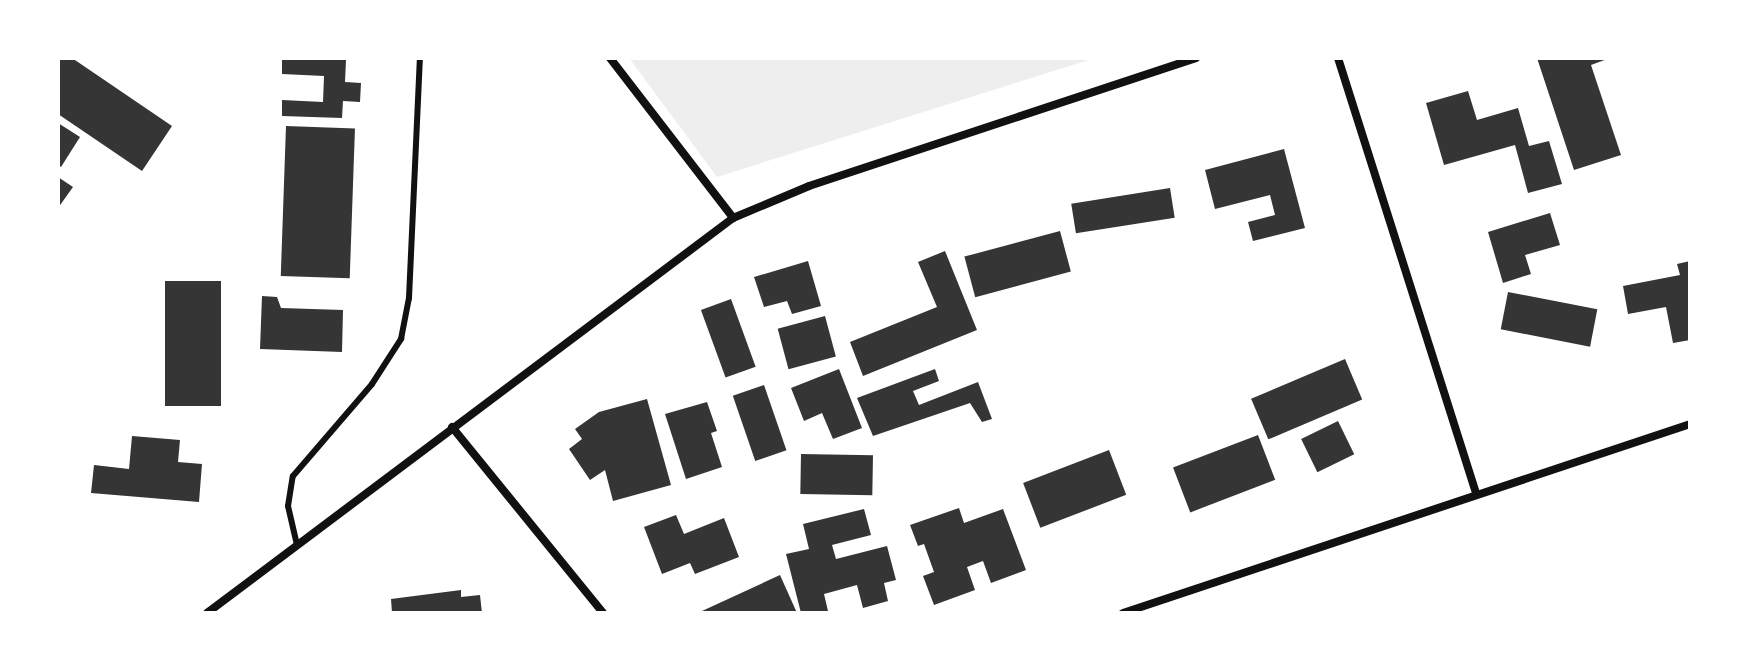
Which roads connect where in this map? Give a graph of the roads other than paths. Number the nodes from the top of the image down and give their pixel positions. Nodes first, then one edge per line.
1 (420, 58) edge
2 (610, 58) edge
3 (1196, 58) edge
4 (1338, 58) edge
5 (733, 218) junction
6 (1690, 424) edge
7 (452, 427) junction
8 (1476, 494) junction
9 (297, 545) junction
10 (207, 613) edge
11 (603, 613) edge
12 (1123, 613) edge

1 - 9 lane
2 - 5 street
3 - 5 street
4 - 8 street
5 - 7 street
6 - 8 street
7 - 9 street
7 - 11 street
8 - 12 street
9 - 10 street

